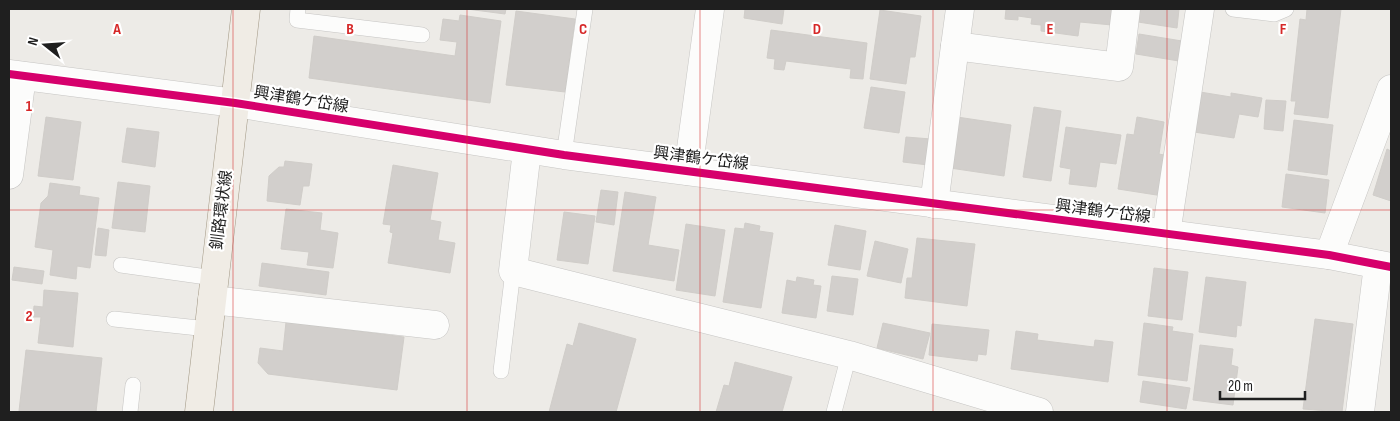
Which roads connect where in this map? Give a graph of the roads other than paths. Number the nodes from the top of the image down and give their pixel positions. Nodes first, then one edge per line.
1 (246, 9) edge
2 (298, 9) edge
3 (585, 9) edge
4 (710, 9) edge
5 (960, 9) edge
6 (1126, 9) edge
7 (1200, 9) edge
8 (1233, 9) edge
9 (1286, 9) edge
10 (422, 35) dead end
11 (955, 46) junction
12 (16, 75) edge
13 (1391, 89) edge
14 (234, 103) junction
15 (527, 150) junction
16 (564, 155) junction
17 (688, 171) junction
18 (9, 175) edge
19 (934, 204) junction
20 (1166, 234) junction
21 (1329, 255) junction
22 (121, 265) dead end
23 (1385, 266) edge
24 (513, 271) junction
25 (213, 289) junction
26 (114, 319) dead end
27 (435, 325) dead end
28 (208, 328) junction
29 (849, 355) junction
30 (501, 371) dead end
31 (133, 385) dead end
32 (130, 412) edge
33 (200, 412) edge
34 (834, 412) edge
35 (1040, 412) edge
36 (1360, 412) edge

1 - 14 main road, 釧路環状線
2 - 10 lane
3 - 16 lane
4 - 17 street
5 - 11 street
6 - 11 street
7 - 20 street
8 - 9 lane
11 - 19 street
12 - 14 street, 興津鶴ケ岱線
12 - 18 street
13 - 21 street
14 - 15 street, 興津鶴ケ岱線
14 - 25 main road, 釧路環状線
15 - 16 street, 興津鶴ケ岱線
15 - 24 street
16 - 17 street, 興津鶴ケ岱線
17 - 19 street, 興津鶴ケ岱線
19 - 20 street, 興津鶴ケ岱線
20 - 21 street, 興津鶴ケ岱線
21 - 23 street, 興津鶴ケ岱線
22 - 25 lane
23 - 36 street
24 - 29 street
24 - 30 lane
25 - 27 street
25 - 28 main road, 釧路環状線
26 - 28 lane
28 - 33 main road, 釧路環状線
29 - 34 lane
29 - 35 street
31 - 32 lane

